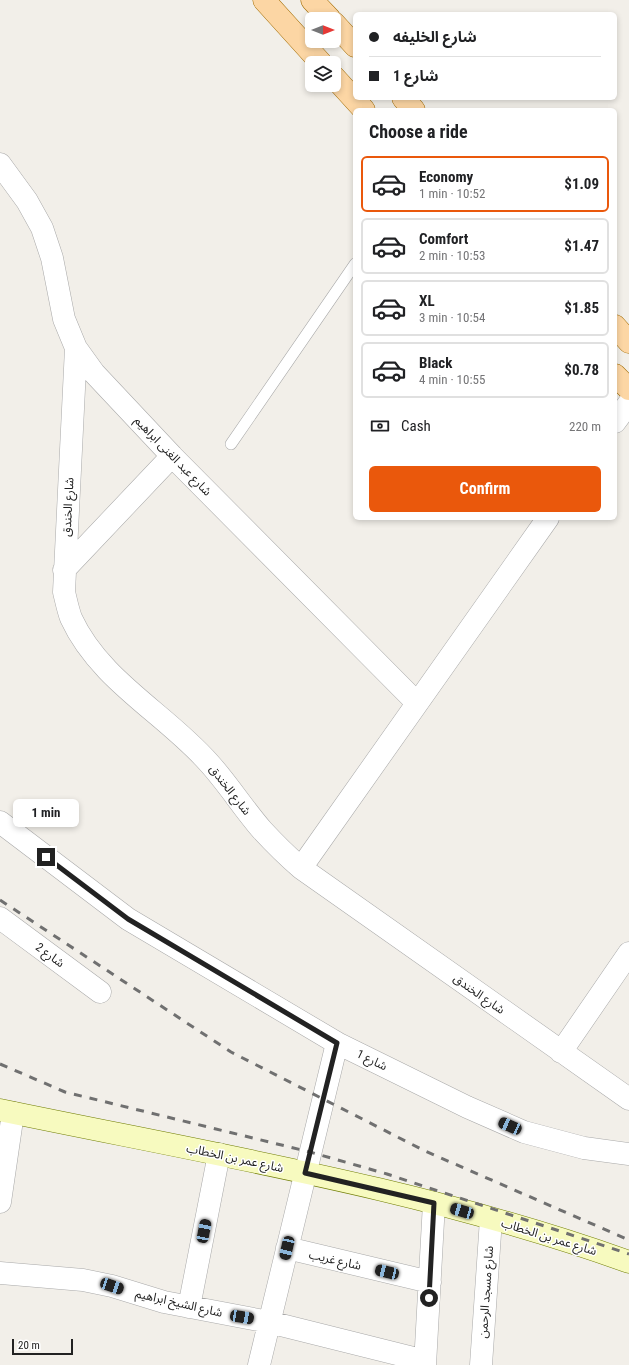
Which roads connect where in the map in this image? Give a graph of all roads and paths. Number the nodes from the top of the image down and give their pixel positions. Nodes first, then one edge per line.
1 (264, 0) edge
2 (312, 0) edge
3 (323, 12) edge
4 (341, 31) edge
5 (353, 44) edge
6 (315, 56) edge
7 (341, 85) edge
8 (353, 98) edge
9 (355, 100) edge
10 (405, 100) edge
11 (362, 108) edge
12 (412, 108) edge
13 (0, 164) edge
14 (353, 267) edge
15 (617, 328) edge
16 (629, 342) edge
17 (76, 348) junction
18 (617, 377) edge
19 (629, 389) edge
20 (629, 403) edge
21 (617, 419) edge
22 (231, 444) dead end
23 (172, 456) junction
24 (547, 520) edge
25 (64, 570) junction
26 (417, 703) junction
27 (0, 822) edge
28 (301, 868) junction
29 (0, 918) edge
30 (629, 954) edge
31 (100, 992) dead end
32 (337, 1043) junction
33 (561, 1052) junction
34 (629, 1099) edge
35 (6, 1111) edge
36 (219, 1154) junction
37 (629, 1154) edge
38 (305, 1173) junction
39 (0, 1202) edge
40 (434, 1203) junction
41 (491, 1219) junction
42 (287, 1248) junction
43 (629, 1262) edge
44 (0, 1273) edge
45 (430, 1282) junction
46 (189, 1307) junction
47 (269, 1322) junction
48 (425, 1363) edge
49 (259, 1365) edge
50 (481, 1365) edge

1 - 6 main road
2 - 3 main road
4 - 5 main road
7 - 8 main road
9 - 11 main road
10 - 12 main road
13 - 17 street, شارع عبد الغنى ابراهيم
14 - 22 lane
15 - 16 main road
17 - 23 street, شارع عبد الغنى ابراهيم
17 - 25 street, شارع الخندق
18 - 19 main road
20 - 21 street
23 - 25 street
23 - 26 street, شارع عبد الغنى ابراهيم
24 - 26 street
25 - 28 street, شارع الخندق
26 - 28 street
27 - 32 street, شارع 1
28 - 33 street, شارع الخندق
29 - 31 street, شارع 2
30 - 33 street
32 - 37 street, شارع 1
32 - 38 street
33 - 34 street, شارع الخندق
35 - 36 main road, شارع عمر بن الخطاب
35 - 39 street
36 - 38 main road, شارع عمر بن الخطاب
36 - 46 street
38 - 40 main road, شارع عمر بن الخطاب
38 - 42 street
40 - 41 main road, شارع عمر بن الخطاب
40 - 45 street
41 - 43 main road, شارع عمر بن الخطاب
41 - 50 street, شارع مسجد الرحمن
42 - 45 street, شارع غريب
42 - 47 street
44 - 46 street, شارع الشيخ ابراهيم
45 - 48 street
46 - 47 street, شارع الشيخ ابراهيم
47 - 48 street, شارع الشيخ ابراهيم
47 - 49 street

